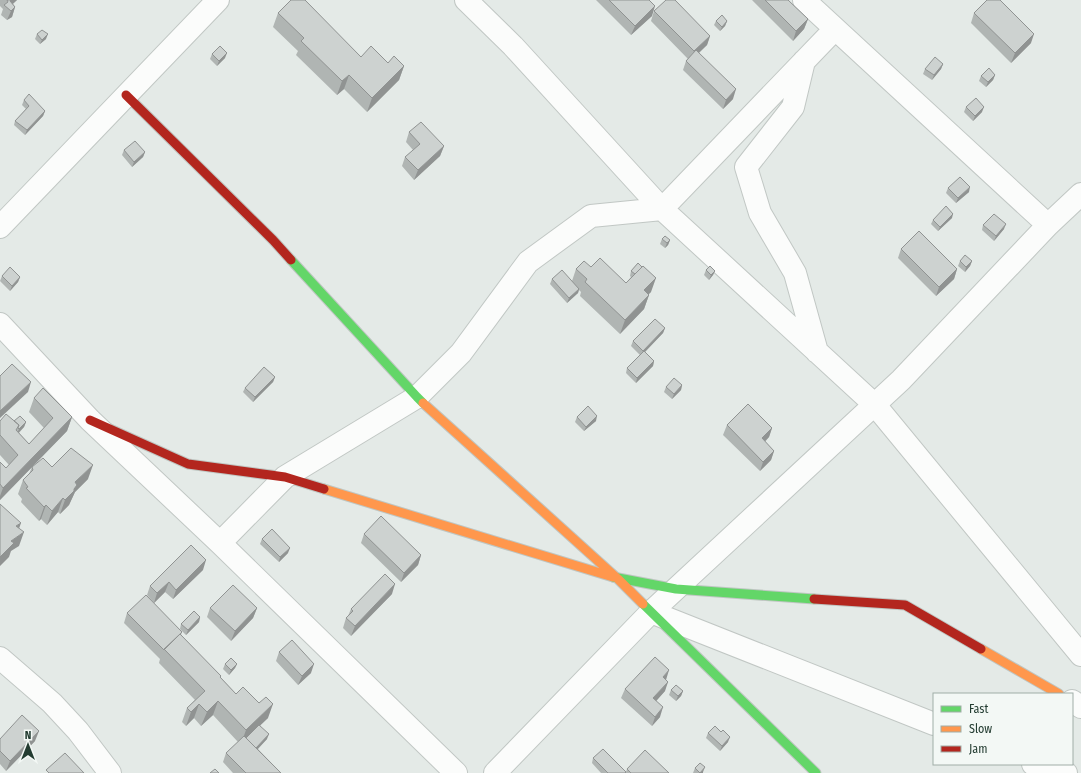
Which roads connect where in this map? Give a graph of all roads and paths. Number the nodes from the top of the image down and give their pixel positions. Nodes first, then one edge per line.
1 (218, 0) edge
2 (466, 0) edge
3 (804, 0) edge
4 (835, 29) junction
5 (804, 61) junction
6 (126, 96) junction
7 (1081, 194) edge
8 (662, 209) junction
9 (1048, 225) junction
10 (0, 227) edge
11 (0, 324) edge
12 (818, 352) junction
13 (417, 397) junction
14 (875, 405) junction
15 (90, 420) junction
16 (285, 477) junction
17 (220, 543) junction
18 (618, 579) junction
19 (676, 588) junction
20 (652, 612) junction
21 (1081, 656) edge
22 (0, 658) edge
23 (1057, 693) edge
24 (933, 724) edge
25 (1037, 765) edge
26 (110, 773) edge
27 (456, 773) edge
28 (495, 773) edge
29 (816, 773) edge
30 (1066, 773) edge

1 - 6 street
2 - 8 street
3 - 4 street
4 - 5 street
4 - 9 street
5 - 8 street
5 - 12 street
6 - 10 street
6 - 13 street
7 - 9 street
8 - 12 street
8 - 13 street
9 - 14 street
11 - 15 street
12 - 14 street
13 - 16 street
13 - 18 street
14 - 19 street
14 - 21 street
15 - 16 street
15 - 17 street
16 - 17 street
16 - 18 street
17 - 27 street
18 - 19 street
18 - 20 street
19 - 20 street
19 - 23 street
20 - 24 street
20 - 28 street
20 - 29 street
22 - 26 street
25 - 30 street

